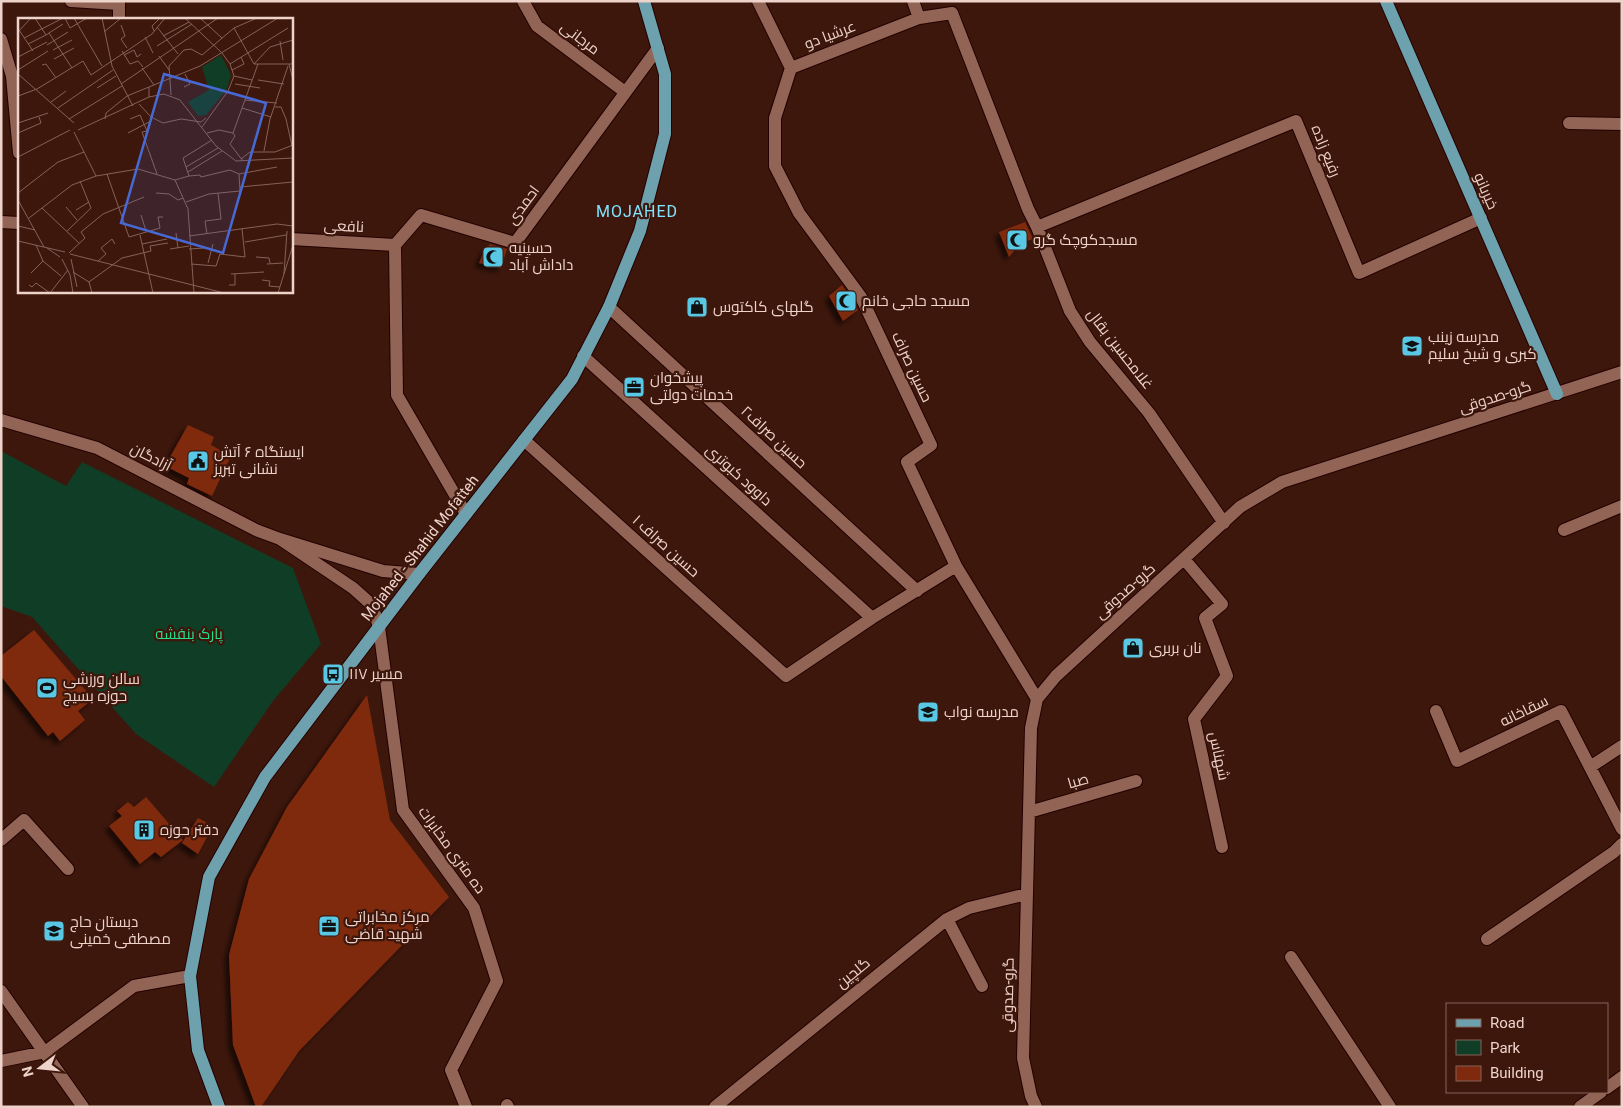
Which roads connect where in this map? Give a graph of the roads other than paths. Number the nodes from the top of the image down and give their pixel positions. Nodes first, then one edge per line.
1 (71, 1) edge
2 (523, 1) edge
3 (758, 1) edge
4 (913, 1) edge
5 (1386, 1) edge
6 (119, 2) edge
7 (646, 2) edge
8 (952, 13) joint
9 (118, 18) edge
10 (919, 18) junction
11 (1, 39) edge
12 (658, 48) junction
13 (791, 68) junction
14 (625, 92) junction
15 (1569, 123) dead end
16 (1622, 124) edge
17 (18, 142) edge
18 (1480, 218) junction
19 (1, 222) edge
20 (18, 223) edge
21 (1037, 227) junction
22 (292, 239) edge
23 (395, 245) junction
24 (608, 307) junction
25 (583, 356) junction
26 (1622, 372) edge
27 (1558, 394) junction
28 (1, 420) edge
29 (524, 440) junction
30 (1622, 506) edge
31 (466, 514) junction
32 (1224, 523) junction
33 (1564, 530) dead end
34 (280, 539) junction
35 (1184, 559) junction
36 (956, 566) junction
37 (419, 574) junction
38 (917, 591) junction
39 (872, 618) junction
40 (379, 627) junction
41 (1037, 699) junction
42 (1436, 711) dead end
43 (1622, 746) edge
44 (1590, 767) junction
45 (1136, 781) dead end
46 (1029, 812) junction
47 (1622, 829) edge
48 (1, 840) edge
49 (1622, 844) edge
50 (1222, 847) dead end
51 (68, 869) dead end
52 (1027, 894) junction
53 (947, 919) junction
54 (1487, 939) dead end
55 (1291, 957) dead end
56 (190, 976) junction
57 (982, 986) dead end
58 (1, 991) edge
59 (45, 1052) junction
60 (1, 1061) edge
61 (1622, 1078) edge
62 (1608, 1087) edge
63 (1600, 1093) edge
64 (83, 1107) edge
65 (219, 1107) edge
66 (466, 1107) edge
67 (715, 1107) edge
68 (1036, 1107) edge
69 (1390, 1107) edge
70 (1580, 1107) edge

1 - 6 street
2 - 14 street, مرجانی
3 - 13 street, عرشیا دو
4 - 10 street
5 - 18 main road, خیربانو
6 - 9 street
7 - 12 main road, Mojahed - Shahid Mofatteh
8 - 10 street, عرشیا دو
8 - 21 street, غلامحسین بقال
10 - 13 street, عرشیا دو
11 - 17 street
12 - 14 street, احمدی
12 - 24 main road, Mojahed - Shahid Mofatteh
13 - 36 street, حسین صراف
14 - 23 street, احمدی
15 - 16 street
18 - 21 street, رفیع زاده
18 - 27 main road, خیربانو
19 - 20 street
21 - 32 street, غلامحسین بقال
22 - 23 street, نافعی
23 - 31 street
24 - 25 main road, Mojahed - Shahid Mofatteh
24 - 38 street, حسین صراف۲
25 - 29 main road, Mojahed - Shahid Mofatteh
25 - 39 street, داوود کبوتری
26 - 27 street, گرو-صدوقی
27 - 32 street, گرو-صدوقی
28 - 34 street, آزادگان
29 - 31 main road, Mojahed - Shahid Mofatteh
29 - 39 street, حسین صراف ۱
30 - 33 street
31 - 37 main road, Mojahed - Shahid Mofatteh
32 - 35 street, گرو-صدوقی
34 - 37 street
34 - 40 street, ده متری مخابرات
35 - 41 street, گرو-صدوقی
35 - 50 street, شهناس
36 - 38 street
36 - 41 street, حسین صراف
37 - 40 main road, Mojahed - Shahid Mofatteh
38 - 39 street
40 - 56 main road, Mojahed - Shahid Mofatteh
40 - 66 street, ده متری مخابرات
41 - 46 street, گرو-صدوقی
42 - 44 street, سقاخانه
43 - 44 street
44 - 47 street, سقاخانه
45 - 46 street, صبا
46 - 52 street, گرو-صدوقی
48 - 51 street
49 - 54 street
52 - 53 street, گلچین
52 - 68 street, گرو-صدوقی
53 - 57 street
53 - 67 street, گلچین
55 - 69 street
56 - 59 street
56 - 65 main road, Mojahed - Shahid Mofatteh
58 - 59 street
59 - 60 street
59 - 64 street
61 - 62 street
63 - 70 street

